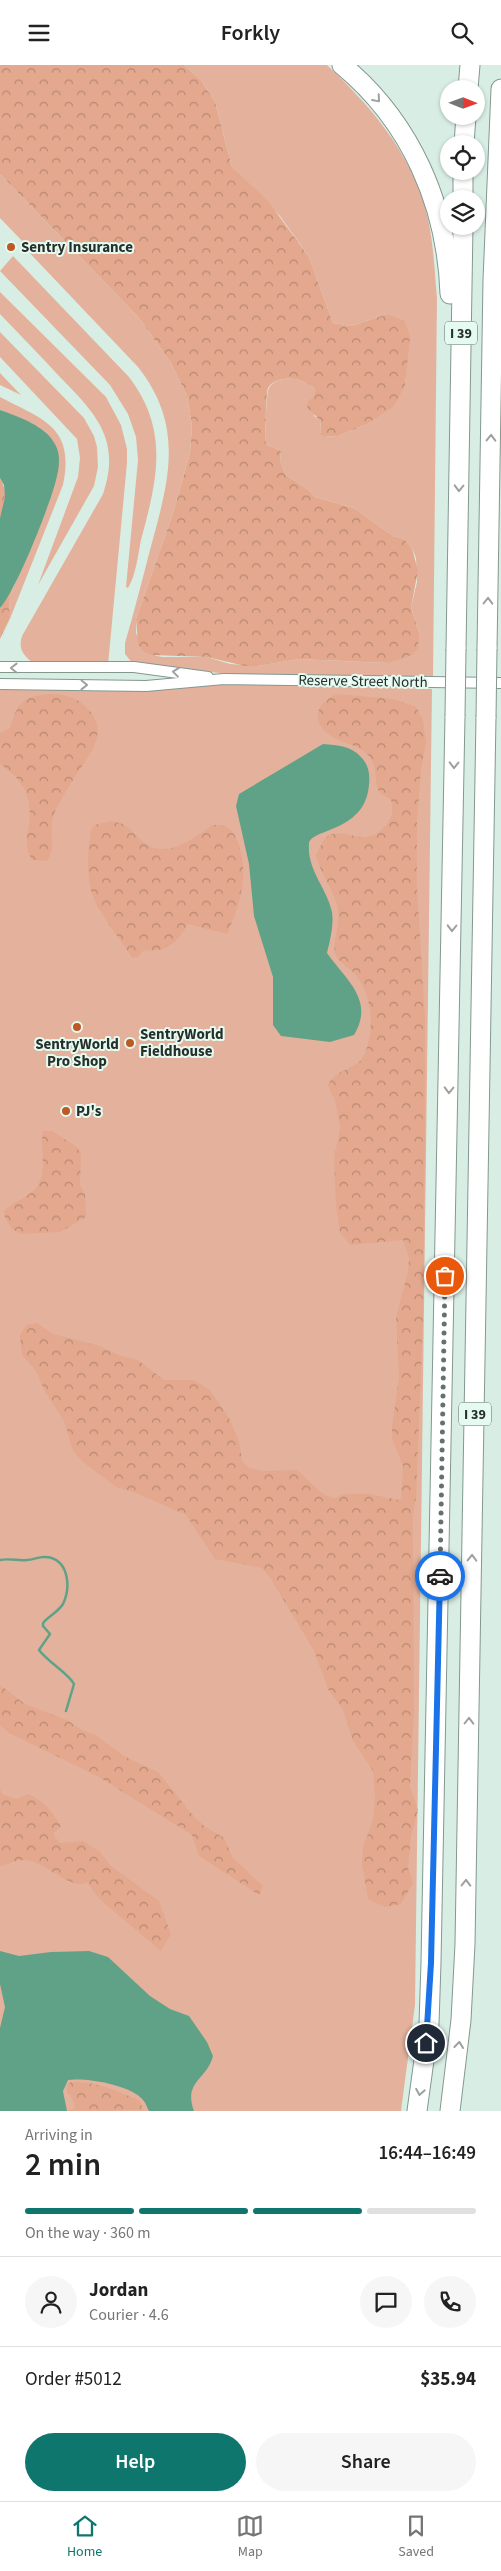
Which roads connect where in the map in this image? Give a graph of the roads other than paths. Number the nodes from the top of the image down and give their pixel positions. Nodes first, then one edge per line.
1 (342, 65) edge
2 (470, 65) edge
3 (469, 80) edge
4 (501, 89) edge
5 (463, 235) edge
6 (460, 439) junction
7 (0, 667) edge
8 (224, 679) junction
9 (501, 683) edge
10 (0, 684) edge
11 (416, 2111) edge
12 (450, 2111) edge

1 -> 6 highway
2 - 3 highway
12 -> 4 highway, I 39, bridge
5 - 6 highway, I 39
6 -> 11 highway, I 39, bridge
8 -> 7 street, Reserve Street North
8 - 9 street, Reserve Street North
10 -> 8 street, Reserve Street North

